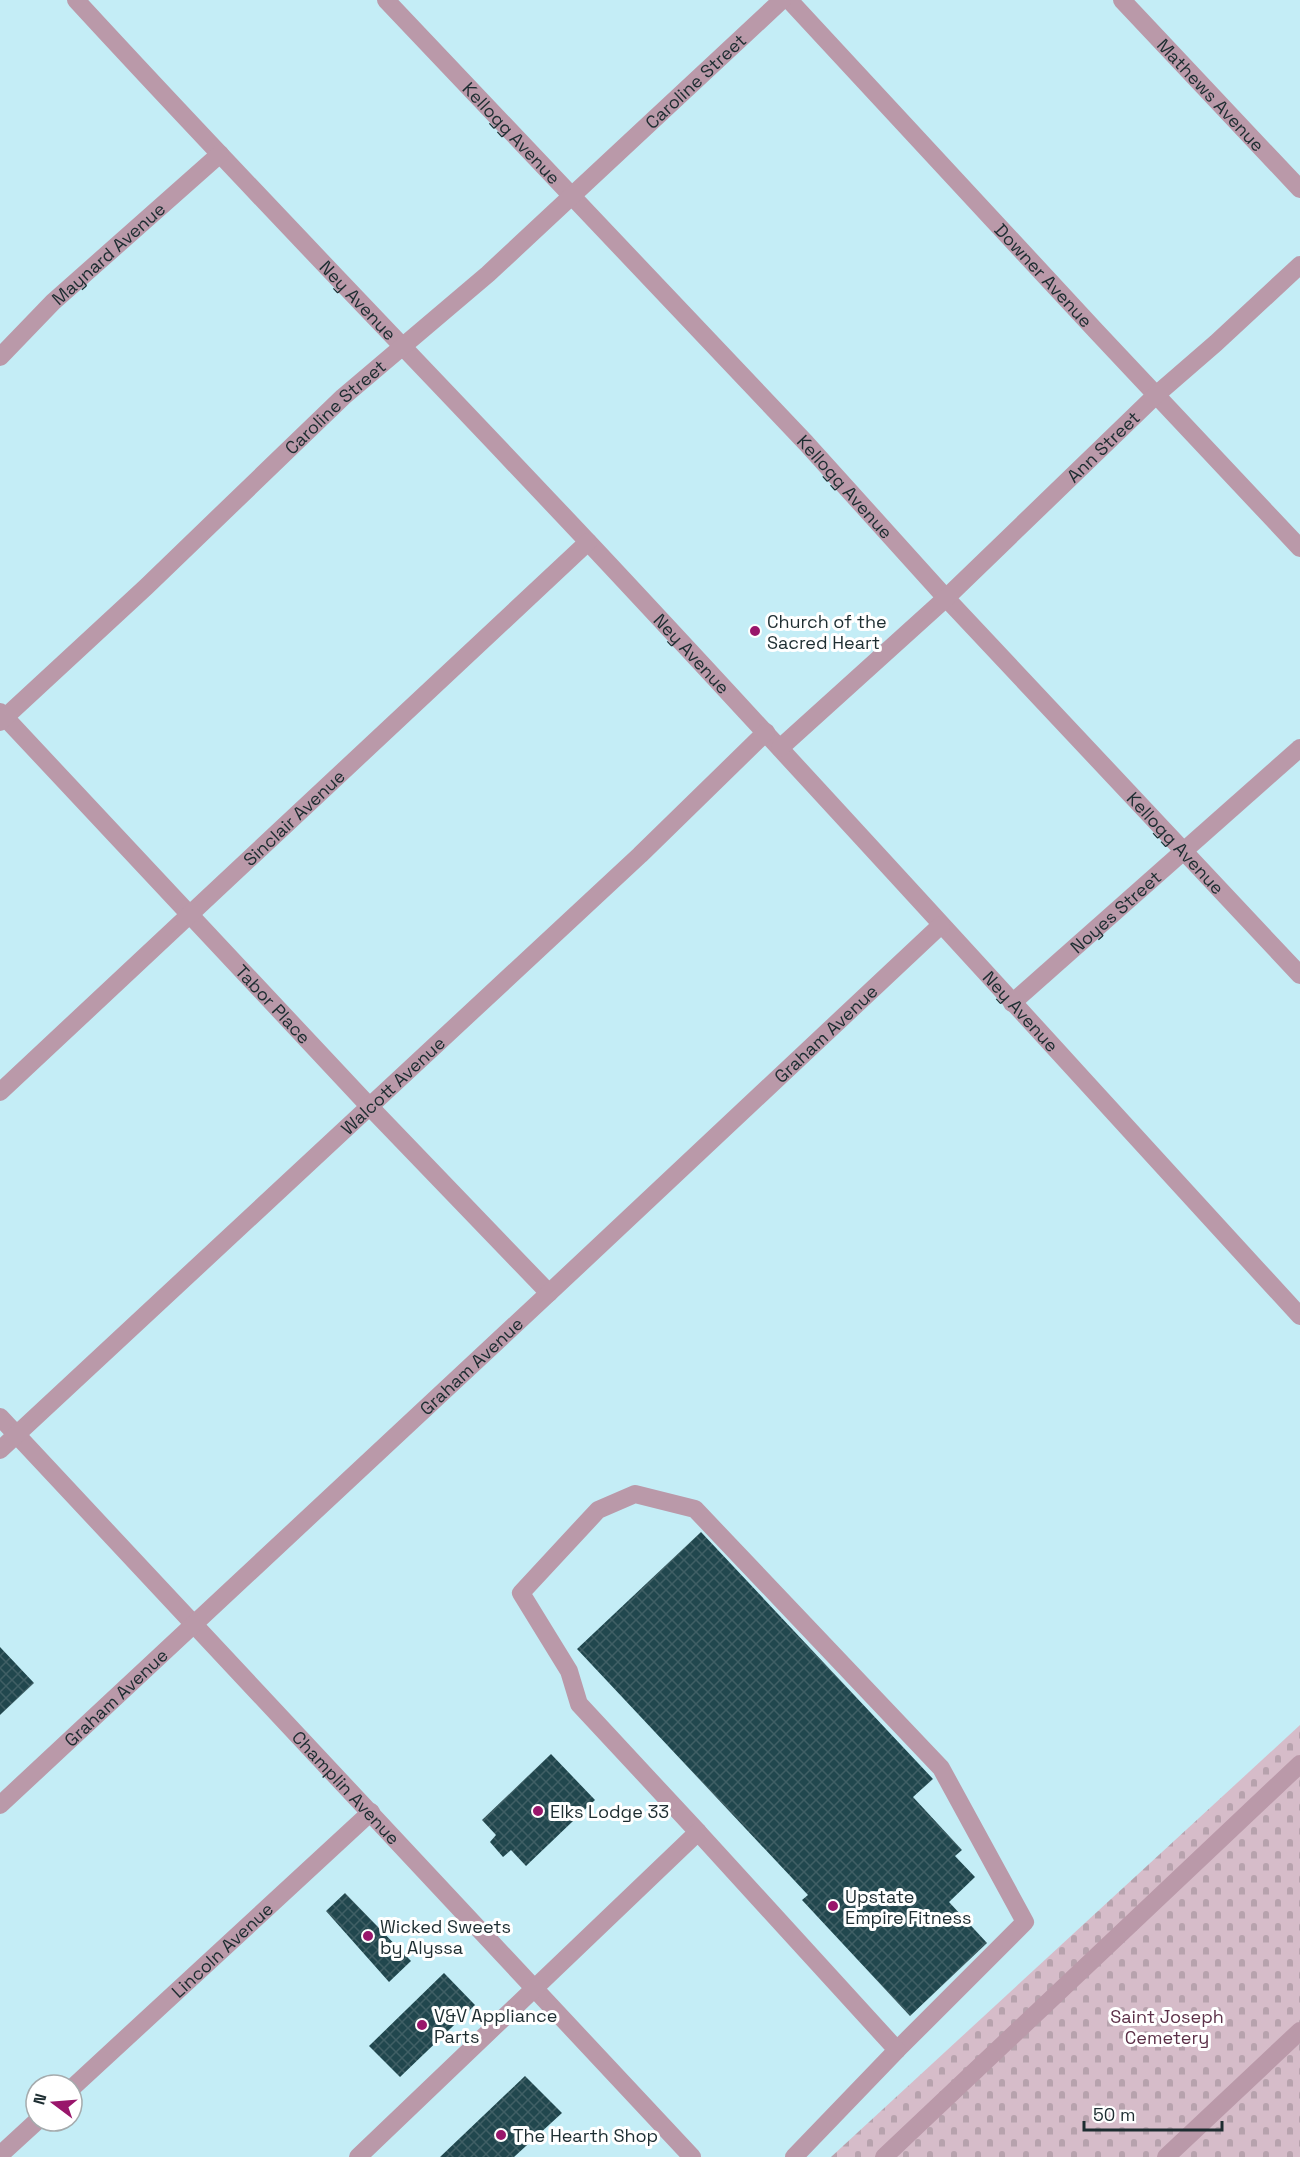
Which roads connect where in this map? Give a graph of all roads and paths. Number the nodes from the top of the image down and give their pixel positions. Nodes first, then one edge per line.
1 (76, 0) edge
2 (386, 0) edge
3 (782, 0) edge
4 (789, 0) edge
5 (1122, 0) edge
6 (220, 154) junction
7 (1300, 189) edge
8 (572, 197) junction
9 (1300, 265) edge
10 (403, 346) junction
11 (0, 357) edge
12 (1156, 395) junction
13 (588, 542) junction
14 (1300, 548) edge
15 (946, 598) junction
16 (2, 717) edge
17 (766, 732) junction
18 (780, 748) junction
19 (1300, 748) edge
20 (1184, 852) junction
21 (192, 915) junction
22 (940, 925) junction
23 (1300, 975) edge
24 (1011, 1003) junction
25 (0, 1092) edge
26 (370, 1107) junction
27 (549, 1293) junction
28 (1300, 1317) edge
29 (0, 1417) edge
30 (17, 1435) junction
31 (0, 1450) edge
32 (194, 1625) junction
33 (1300, 1764) edge
34 (0, 1805) edge
35 (371, 1812) junction
36 (698, 1832) junction
37 (534, 1988) junction
38 (1300, 2031) edge
39 (897, 2050) junction
40 (84, 2077) edge
41 (24, 2133) edge
42 (0, 2155) edge
43 (358, 2157) edge
44 (692, 2157) edge
45 (794, 2157) edge
46 (884, 2157) edge
47 (1166, 2157) edge

1 - 6 street, Ney Avenue
2 - 8 street, Kellogg Avenue
3 - 8 street, Caroline Street
4 - 12 street, Downer Avenue
5 - 7 street, Mathews Avenue
6 - 10 street, Ney Avenue
6 - 11 street, Maynard Avenue
8 - 10 street, Caroline Street
8 - 15 street, Kellogg Avenue
9 - 12 street, Ann Street
10 - 13 street, Ney Avenue
10 - 16 street, Caroline Street
12 - 14 street, Downer Avenue
12 - 15 street, Ann Street
13 - 17 street, Ney Avenue
13 - 21 street, Sinclair Avenue
15 - 18 street, Ann Street
15 - 20 street, Kellogg Avenue
16 - 21 street, Tabor Place
17 - 18 street, Ney Avenue
17 - 26 street, Walcott Avenue
18 - 22 street, Ney Avenue
19 - 20 street, Noyes Street
20 - 23 street, Kellogg Avenue
20 - 24 street, Noyes Street
21 - 25 street, Sinclair Avenue
21 - 26 street, Tabor Place
22 - 24 street, Ney Avenue
22 - 27 street, Graham Avenue
24 - 28 street, Ney Avenue
26 - 27 street, Tabor Place
26 - 30 street, Walcott Avenue
27 - 32 street, Graham Avenue
29 - 30 street, Champlin Avenue
30 - 31 street, Walcott Avenue
30 - 32 street, Champlin Avenue
32 - 34 street, Graham Avenue
32 - 35 street, Champlin Avenue
33 - 46 street
35 - 37 street, Champlin Avenue
35 - 40 street, Lincoln Avenue
36 - 37 street
36 - 39 street
36 - 39 street
37 - 43 street
37 - 44 street, Champlin Avenue
38 - 47 street
39 - 45 street
41 - 42 street

